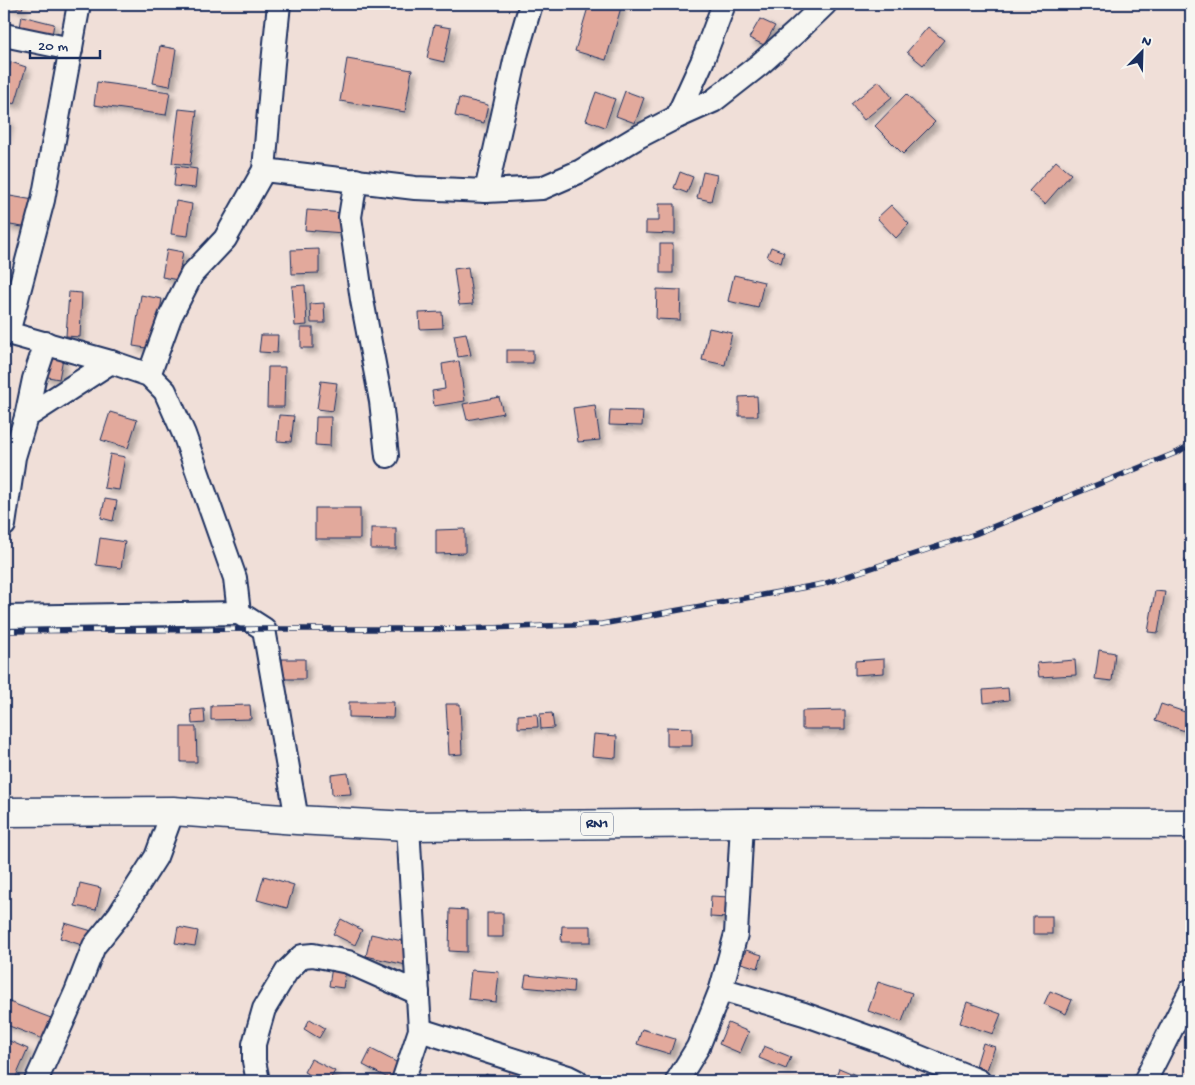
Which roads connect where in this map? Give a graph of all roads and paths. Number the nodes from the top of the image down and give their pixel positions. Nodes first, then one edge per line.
1 (79, 4) edge
2 (279, 4) edge
3 (531, 4) edge
4 (724, 4) edge
5 (825, 4) edge
6 (4, 35) edge
7 (71, 48) junction
8 (677, 118) junction
9 (264, 170) junction
10 (356, 180) junction
11 (486, 191) junction
12 (6, 332) edge
13 (46, 342) junction
14 (111, 362) junction
15 (149, 375) junction
16 (26, 417) junction
17 (387, 456) dead end
18 (4, 525) edge
19 (239, 613) junction
20 (4, 617) edge
21 (173, 811) junction
22 (4, 812) edge
23 (297, 820) junction
24 (742, 823) junction
25 (1191, 824) edge
26 (408, 826) junction
27 (721, 989) junction
28 (1191, 990) edge
29 (418, 993) junction
30 (420, 1030) junction
31 (36, 1081) edge
32 (258, 1081) edge
33 (403, 1081) edge
34 (576, 1081) edge
35 (677, 1081) edge
36 (979, 1081) edge
37 (1145, 1081) edge

1 - 7 street
2 - 9 street
3 - 11 street
4 - 8 street
5 - 8 street
6 - 7 street
7 - 12 street
8 - 11 street
9 - 10 street
9 - 15 street
10 - 11 street
10 - 17 street
12 - 13 street
13 - 14 street
13 - 16 street
14 - 15 street
14 - 16 street
15 - 19 street
16 - 18 street
19 - 20 street
19 - 23 street
21 - 22 highway, RN1
21 - 23 highway, RN1
21 - 31 street
23 - 26 highway, RN1
24 - 25 highway, RN1
24 - 26 highway, RN1
24 - 27 street
26 - 29 street
27 - 35 street
27 - 36 street
28 - 37 street
29 - 30 street
29 - 32 street
30 - 33 street
30 - 34 street

